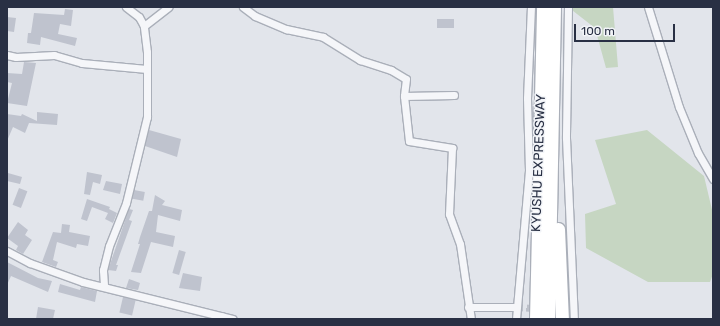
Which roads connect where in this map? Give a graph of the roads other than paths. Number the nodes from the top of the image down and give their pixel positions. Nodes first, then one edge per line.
1 (126, 7) edge
2 (168, 7) edge
3 (243, 7) edge
4 (531, 7) edge
5 (543, 7) edge
6 (554, 7) edge
7 (568, 7) edge
8 (648, 7) edge
9 (144, 26) junction
10 (7, 55) edge
11 (147, 69) junction
12 (454, 95) dead end
13 (404, 96) junction
14 (553, 159) junction
15 (713, 179) edge
16 (536, 239) junction
17 (7, 251) edge
18 (104, 285) junction
19 (468, 306) junction
20 (516, 307) junction
21 (221, 318) edge
22 (232, 319) edge
23 (471, 319) edge
24 (516, 319) edge
25 (530, 319) edge
26 (536, 319) edge
27 (548, 319) edge
28 (562, 319) edge
29 (574, 319) edge

1 - 9 street
2 - 9 street
3 - 13 street
4 - 20 street
5 - 16 highway, KYUSHU EXPRESSWAY
6 - 14 highway, KYUSHU EXPRESSWAY
7 - 29 street
8 - 15 street
9 - 11 street
10 - 11 street
11 - 18 street
12 - 13 street
13 - 19 street
14 - 27 highway, KYUSHU EXPRESSWAY
14 - 28 highway
16 - 25 highway
16 - 26 highway, KYUSHU EXPRESSWAY
17 - 18 street
18 - 21 street
19 - 20 street
19 - 23 street
20 - 24 street
21 - 22 street

